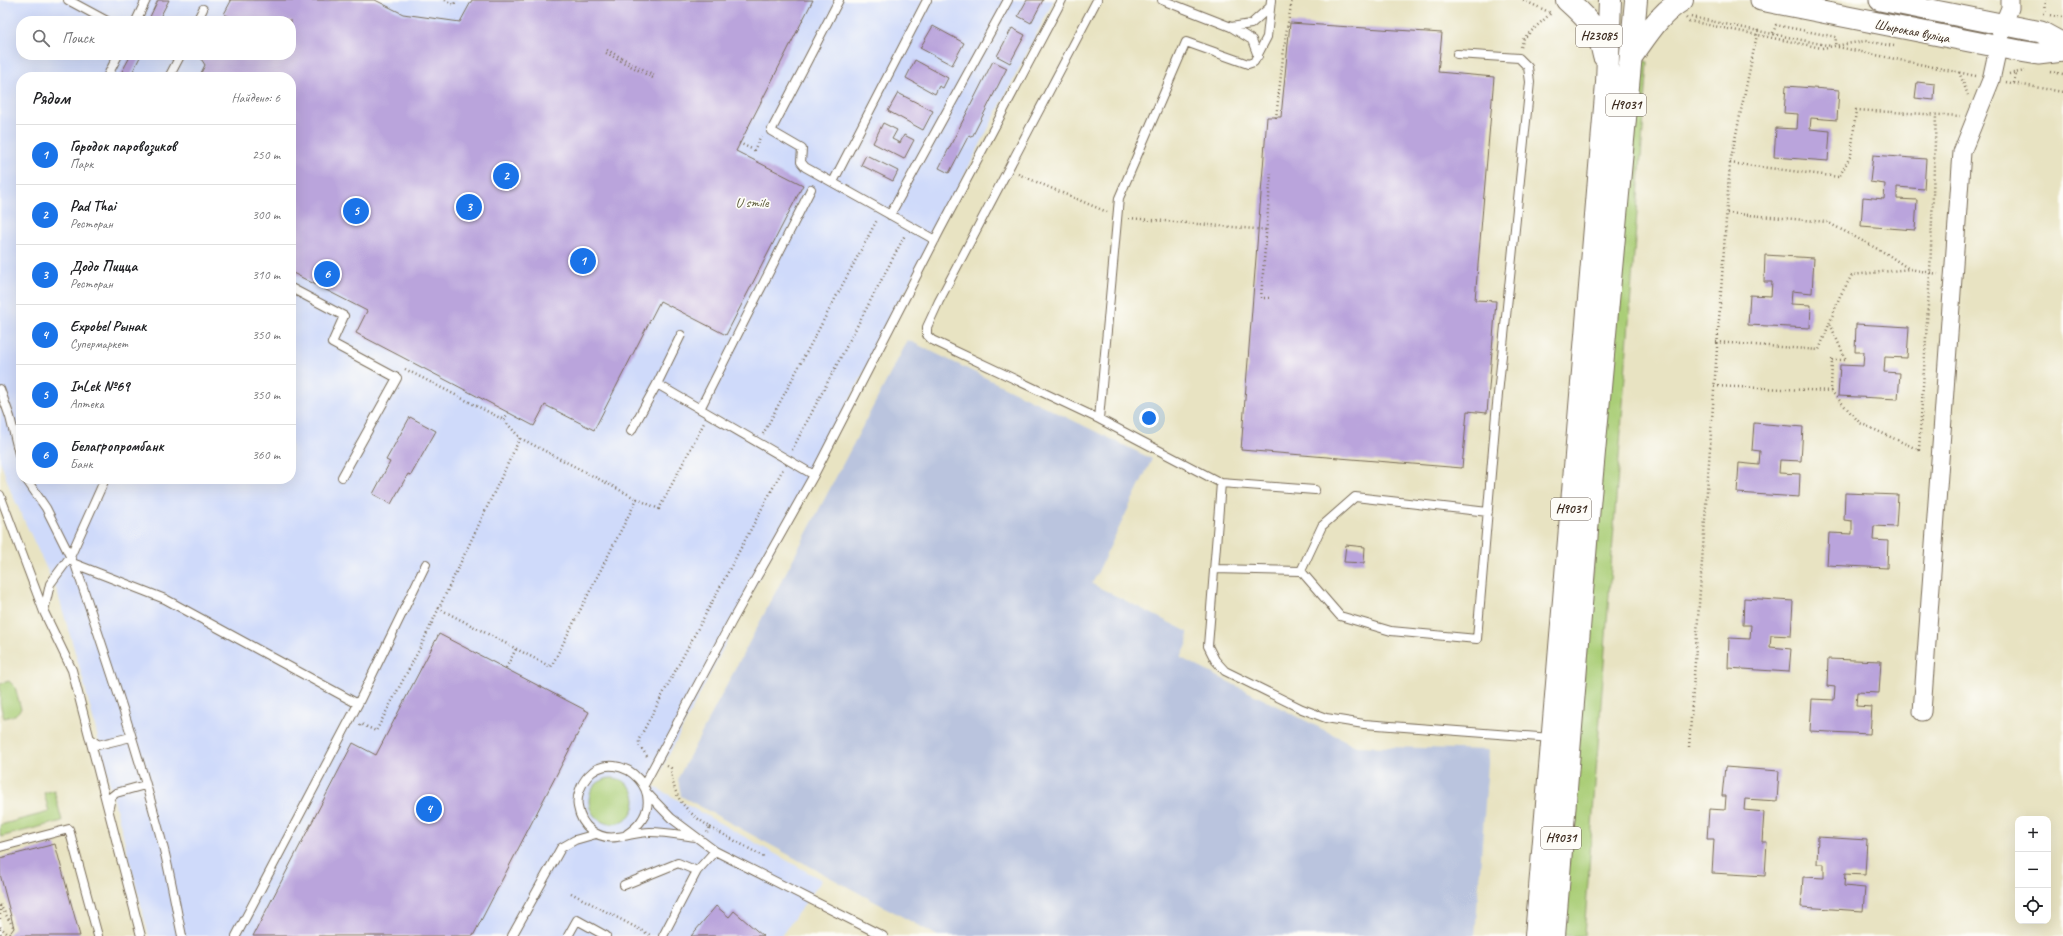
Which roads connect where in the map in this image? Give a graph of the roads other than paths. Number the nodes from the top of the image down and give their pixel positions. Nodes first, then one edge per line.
1 (68, 0) edge
2 (146, 0) edge
3 (839, 0) edge
4 (927, 0) edge
5 (1008, 0) edge
6 (1062, 0) edge
7 (1097, 0) edge
8 (1162, 0) edge
9 (1567, 0) edge
10 (1610, 0) edge
11 (1636, 0) edge
12 (1761, 0) edge
13 (1880, 0) edge
14 (2010, 0) edge
15 (1270, 3) edge
16 (1682, 8) edge
17 (203, 9) dead end
18 (98, 16) edge
19 (138, 16) edge
20 (200, 16) edge
21 (2003, 25) junction
22 (1231, 27) junction
23 (2063, 44) edge
24 (1997, 47) junction
25 (2063, 51) edge
26 (1457, 54) dead end
27 (1258, 56) junction
28 (1630, 58) junction
29 (115, 60) edge
30 (175, 60) edge
31 (109, 72) edge
32 (171, 72) edge
33 (1607, 83) junction
34 (833, 182) junction
35 (810, 189) dead end
36 (890, 215) junction
37 (935, 240) junction
38 (296, 291) edge
39 (681, 335) dead end
40 (657, 384) junction
41 (0, 389) edge
42 (700, 409) junction
43 (1099, 419) junction
44 (631, 431) dead end
45 (16, 442) edge
46 (814, 475) junction
47 (342, 477) dead end
48 (1221, 482) junction
49 (29, 484) edge
50 (103, 484) edge
51 (1315, 490) dead end
52 (0, 495) edge
53 (1488, 512) junction
54 (70, 557) junction
55 (75, 564) junction
56 (426, 564) dead end
57 (1215, 569) junction
58 (1301, 571) junction
59 (44, 612) junction
60 (358, 704) junction
61 (1922, 712) dead end
62 (132, 736) junction
63 (91, 739) junction
64 (1560, 739) junction
65 (145, 785) junction
66 (645, 789) junction
67 (109, 809) junction
68 (596, 834) junction
69 (627, 834) junction
70 (699, 839) junction
71 (0, 848) edge
72 (715, 851) junction
73 (697, 871) junction
74 (624, 885) dead end
75 (98, 936) edge
76 (141, 936) edge
77 (182, 936) edge
78 (236, 936) edge
79 (512, 936) edge
80 (568, 936) edge
81 (606, 936) edge
82 (663, 936) edge
83 (883, 936) edge
84 (1536, 936) edge
85 (1554, 936) edge

1 - 18 lane
2 - 19 lane
3 - 34 lane
4 - 34 lane
5 - 36 lane
6 - 37 lane
7 - 43 lane
8 - 22 lane
9 - 33 main road, Н23085
10 - 33 main road, Н9031
11 - 28 main road, Н9031
12 - 24 street, Шырокая вуліца
13 - 21 street, Шырокая вуліца
14 - 21 street
15 - 22 lane
15 - 27 lane
16 - 28 main road
17 - 20 lane
21 - 23 street, Шырокая вуліца
21 - 24 street
22 - 27 lane
24 - 25 street, Шырокая вуліца
24 - 61 street
26 - 53 lane
27 - 43 lane
28 - 64 main road, Н9031
29 - 31 lane
30 - 32 lane
33 - 64 main road, Н9031
34 - 36 lane
35 - 42 lane
36 - 37 lane
37 - 46 lane
38 - 47 lane
39 - 40 lane
40 - 42 lane
40 - 44 lane
41 - 45 lane
42 - 46 lane
43 - 48 lane
46 - 66 lane
48 - 51 lane
48 - 57 lane
49 - 54 lane
50 - 54 lane
52 - 59 lane
53 - 58 lane
53 - 58 lane
54 - 55 lane
54 - 59 lane
55 - 60 lane
55 - 62 lane
56 - 60 lane
57 - 58 lane
57 - 64 lane
59 - 63 lane
60 - 78 lane
62 - 63 lane
62 - 65 lane
63 - 67 lane
64 - 84 main road, Н9031
64 - 85 main road, Н9031
65 - 67 lane
65 - 77 lane
66 - 68 lane
66 - 69 lane
66 - 70 lane
67 - 76 lane
68 - 69 lane
68 - 79 lane
69 - 70 lane
70 - 72 lane
71 - 75 lane
72 - 73 lane
72 - 83 lane
73 - 74 lane
73 - 82 lane
80 - 81 lane

